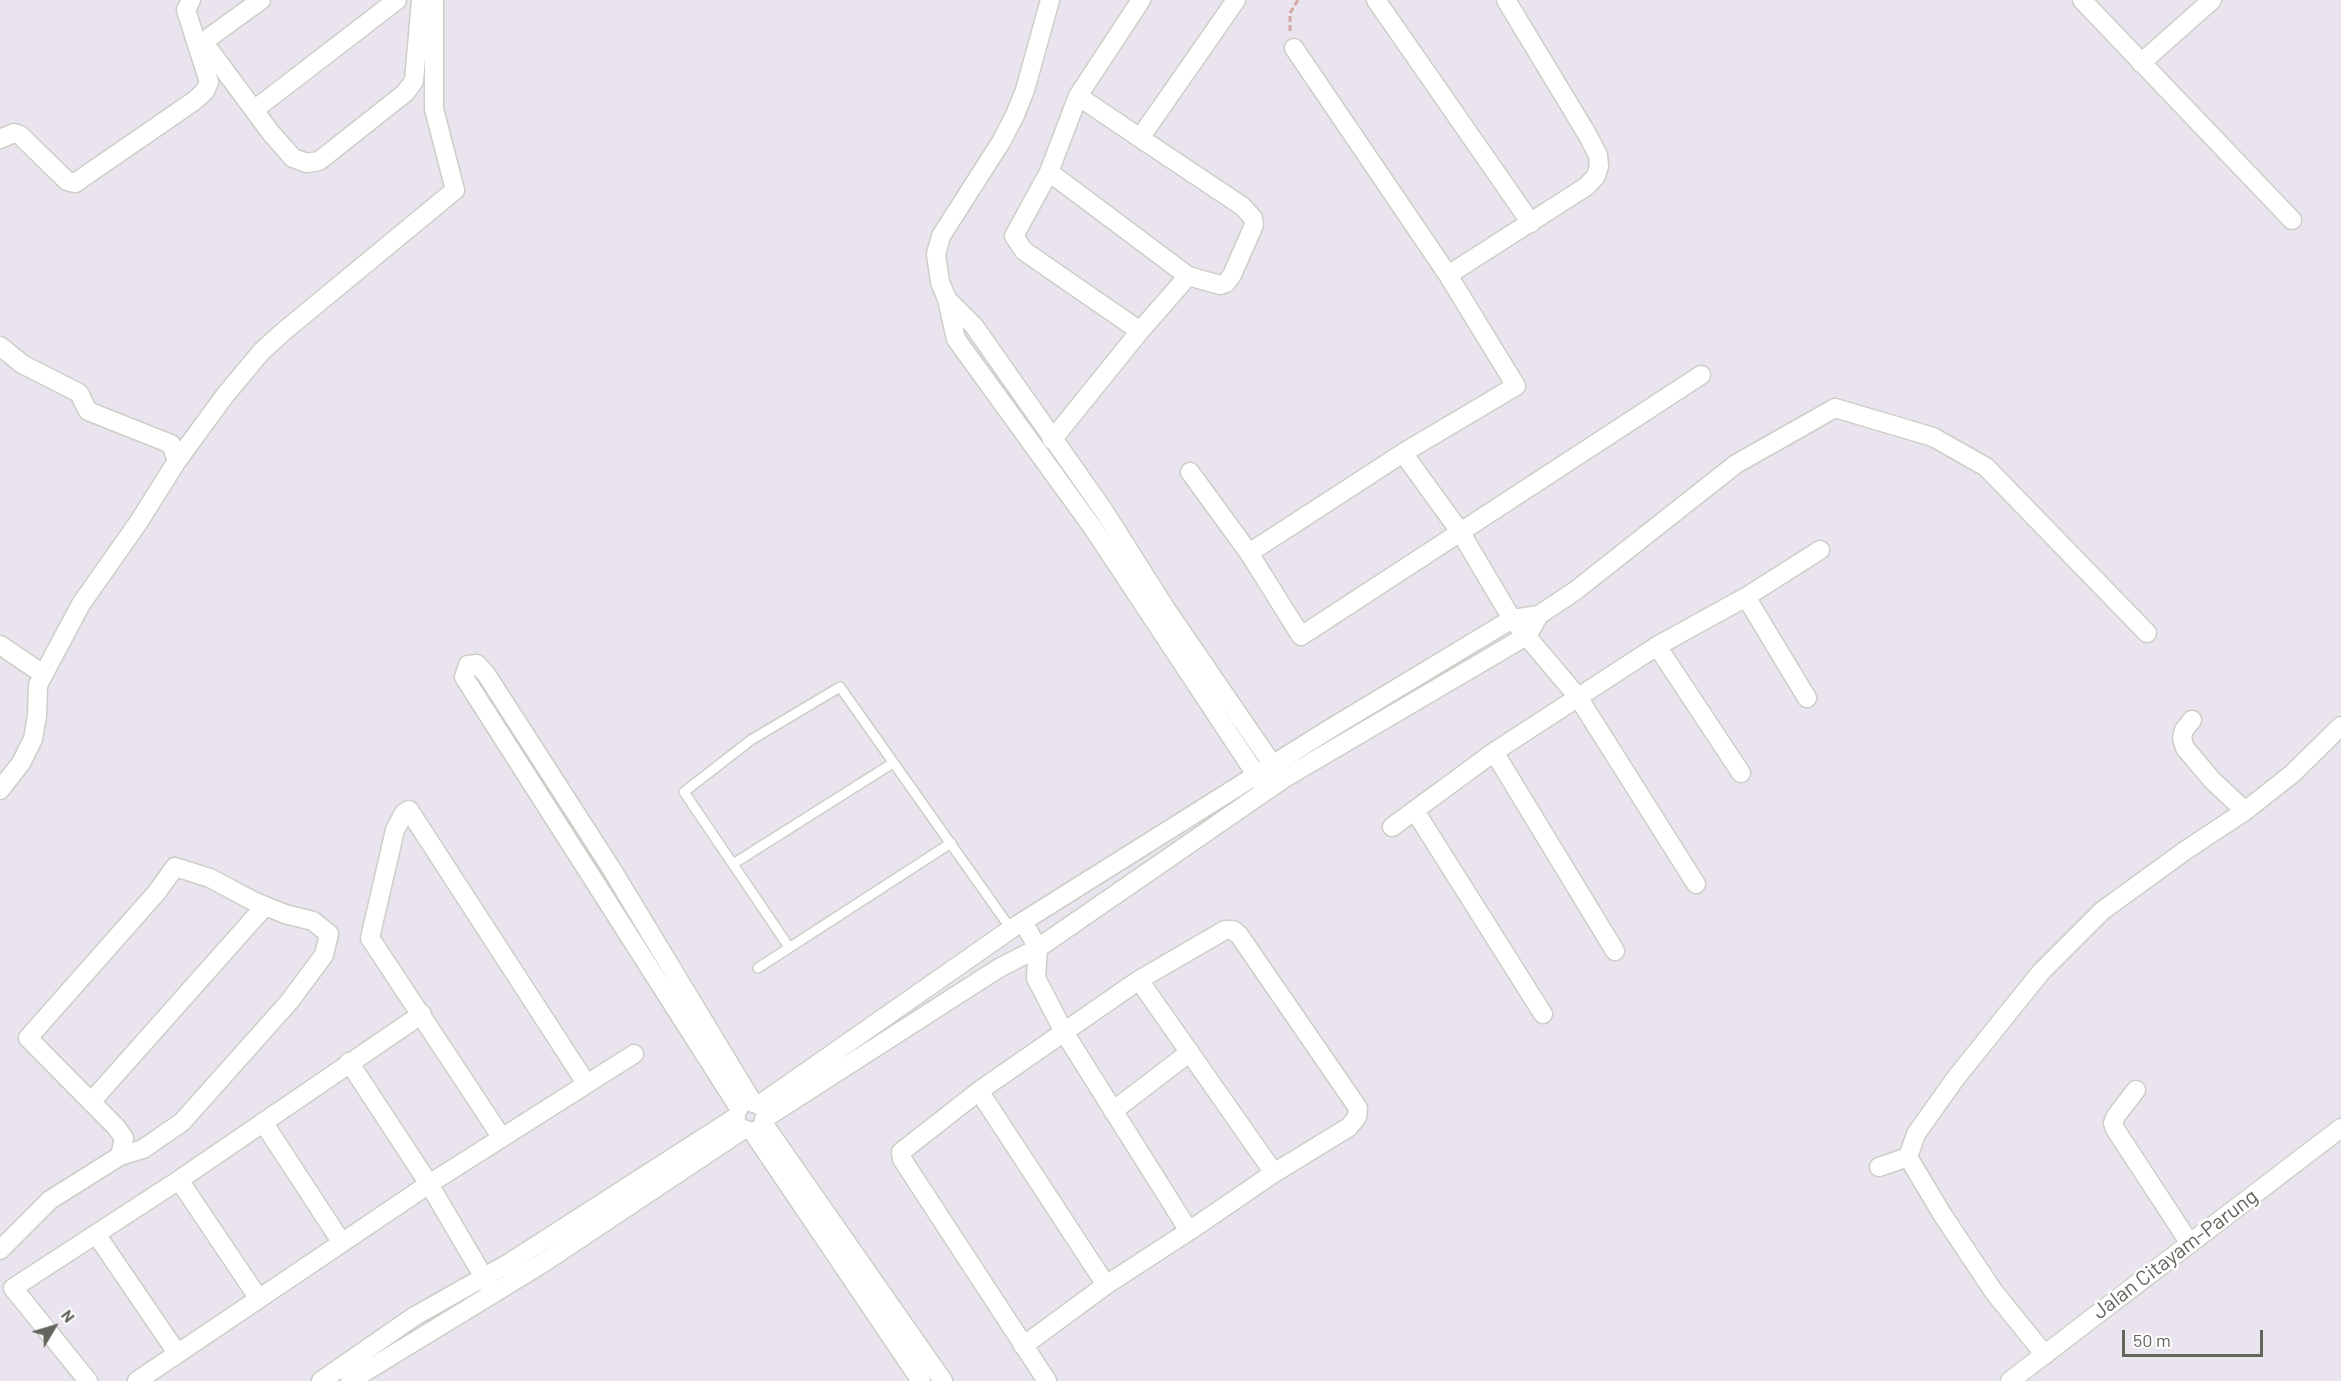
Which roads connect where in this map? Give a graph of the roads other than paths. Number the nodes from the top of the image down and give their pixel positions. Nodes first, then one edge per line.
1 (190, 0) edge
2 (261, 0) edge
3 (397, 0) edge
4 (421, 0) edge
5 (434, 0) edge
6 (1050, 0) edge
7 (1142, 0) edge
8 (1236, 0) edge
9 (1376, 0) edge
10 (1506, 0) edge
11 (2082, 0) edge
12 (2212, 0) edge
13 (1294, 48) dead end
14 (2141, 63) junction
15 (1078, 96) junction
16 (254, 110) junction
17 (1140, 138) junction
18 (0, 139) edge
19 (1049, 172) junction
20 (2292, 220) dead end
21 (1531, 224) junction
22 (1188, 276) junction
23 (1448, 276) junction
24 (947, 298) junction
25 (1140, 331) junction
26 (0, 346) edge
27 (1701, 375) dead end
28 (1052, 440) junction
29 (1403, 453) junction
30 (177, 461) junction
31 (1190, 472) dead end
32 (1461, 533) junction
33 (1820, 550) dead end
34 (1249, 553) junction
35 (1746, 597) junction
36 (1539, 615) junction
37 (1512, 619) junction
38 (2147, 633) dead end
39 (1528, 635) junction
40 (0, 645) edge
41 (1657, 646) junction
42 (43, 674) junction
43 (1578, 697) junction
44 (1807, 698) dead end
45 (2192, 720) dead end
46 (2341, 726) edge
47 (1494, 752) junction
48 (893, 763) junction
49 (1270, 773) junction
50 (1742, 773) dead end
51 (0, 790) edge
52 (1415, 811) junction
53 (2245, 811) junction
54 (1392, 827) dead end
55 (951, 843) junction
56 (733, 864) junction
57 (1696, 884) dead end
58 (265, 906) junction
59 (1017, 925) junction
60 (789, 946) junction
61 (985, 948) junction
62 (1038, 948) junction
63 (1615, 951) dead end
64 (758, 968) dead end
65 (999, 968) junction
66 (1036, 978) junction
67 (1139, 980) junction
68 (422, 1014) junction
69 (1543, 1014) dead end
70 (1064, 1032) junction
71 (1190, 1052) junction
72 (634, 1054) dead end
73 (349, 1062) junction
74 (586, 1083) junction
75 (2136, 1090) dead end
76 (979, 1091) junction
77 (91, 1102) junction
78 (1113, 1111) junction
79 (751, 1117) junction
80 (263, 1122) junction
81 (2341, 1128) edge
82 (502, 1138) junction
83 (120, 1156) junction
84 (1908, 1157) junction
85 (1879, 1167) dead end
86 (1274, 1173) junction
87 (179, 1180) junction
88 (429, 1184) junction
89 (1189, 1231) junction
90 (96, 1234) junction
91 (2189, 1242) junction
92 (342, 1243) junction
93 (0, 1250) edge
94 (483, 1276) junction
95 (1106, 1285) junction
96 (493, 1293) junction
97 (259, 1299) junction
98 (1023, 1346) junction
99 (177, 1353) junction
100 (2045, 1355) junction
101 (88, 1381) edge
102 (137, 1381) edge
103 (321, 1381) edge
104 (350, 1381) edge
105 (921, 1381) edge
106 (943, 1381) edge
107 (1047, 1381) edge
108 (2010, 1381) edge

1 - 18 street
2 - 16 street
3 - 16 street
4 - 16 street
5 - 30 street
6 - 24 street
7 - 15 street
8 - 17 street
9 - 21 street
10 - 21 street
11 - 14 street
12 - 14 street
13 - 23 street
14 - 20 street
15 - 17 street
15 - 19 street
17 - 22 street
19 - 22 street
19 - 25 street
21 - 23 street
22 - 25 street
23 - 29 street
24 - 28 street
24 - 49 street
25 - 28 street
26 - 30 street
27 - 32 street
28 - 49 street
29 - 32 street
29 - 34 street
30 - 42 street
31 - 34 street
32 - 34 street
32 - 37 street
33 - 35 street
35 - 41 street
35 - 44 street
36 - 37 street
36 - 38 street
36 - 39 street
37 - 39 street
37 - 49 street
39 - 43 street
39 - 49 street
40 - 42 street
41 - 43 street
41 - 50 street
42 - 51 street
43 - 47 street
43 - 57 street
45 - 53 street
46 - 53 street
47 - 52 street
47 - 63 street
48 - 55 lane
48 - 56 lane
48 - 56 lane
49 - 59 street
49 - 62 street
52 - 54 street
52 - 69 street
53 - 84 street
55 - 59 lane
55 - 60 lane
56 - 60 lane
58 - 77 street
58 - 77 street
58 - 83 street
59 - 61 street
59 - 62 street
60 - 64 lane
61 - 65 street
61 - 79 street
62 - 65 street
62 - 66 street
65 - 66 street
65 - 79 street
66 - 70 street
67 - 70 street
67 - 71 street
67 - 86 street
68 - 73 street
68 - 74 street
68 - 82 street
70 - 76 street
70 - 78 street
71 - 78 street
71 - 86 street
72 - 74 street
73 - 80 street
73 - 88 street
74 - 82 street
75 - 91 street
76 - 95 street
76 - 98 street
77 - 83 street
78 - 89 street
79 - 79 street
79 - 94 street
79 - 96 street
79 - 105 street
79 - 106 street
80 - 87 street
80 - 92 street
81 - 91 street, Jalan Citayam-Parung
82 - 88 street
83 - 93 street
84 - 85 street
84 - 100 street
86 - 89 street
87 - 90 street
87 - 97 street
88 - 92 street
88 - 94 street
89 - 95 street
90 - 99 street
90 - 101 street
91 - 100 street, Jalan Citayam-Parung
92 - 97 street
94 - 96 street
94 - 103 street
95 - 98 street
96 - 104 street
97 - 99 street
98 - 107 street
99 - 102 street
100 - 108 street, Jalan Citayam-Parung

